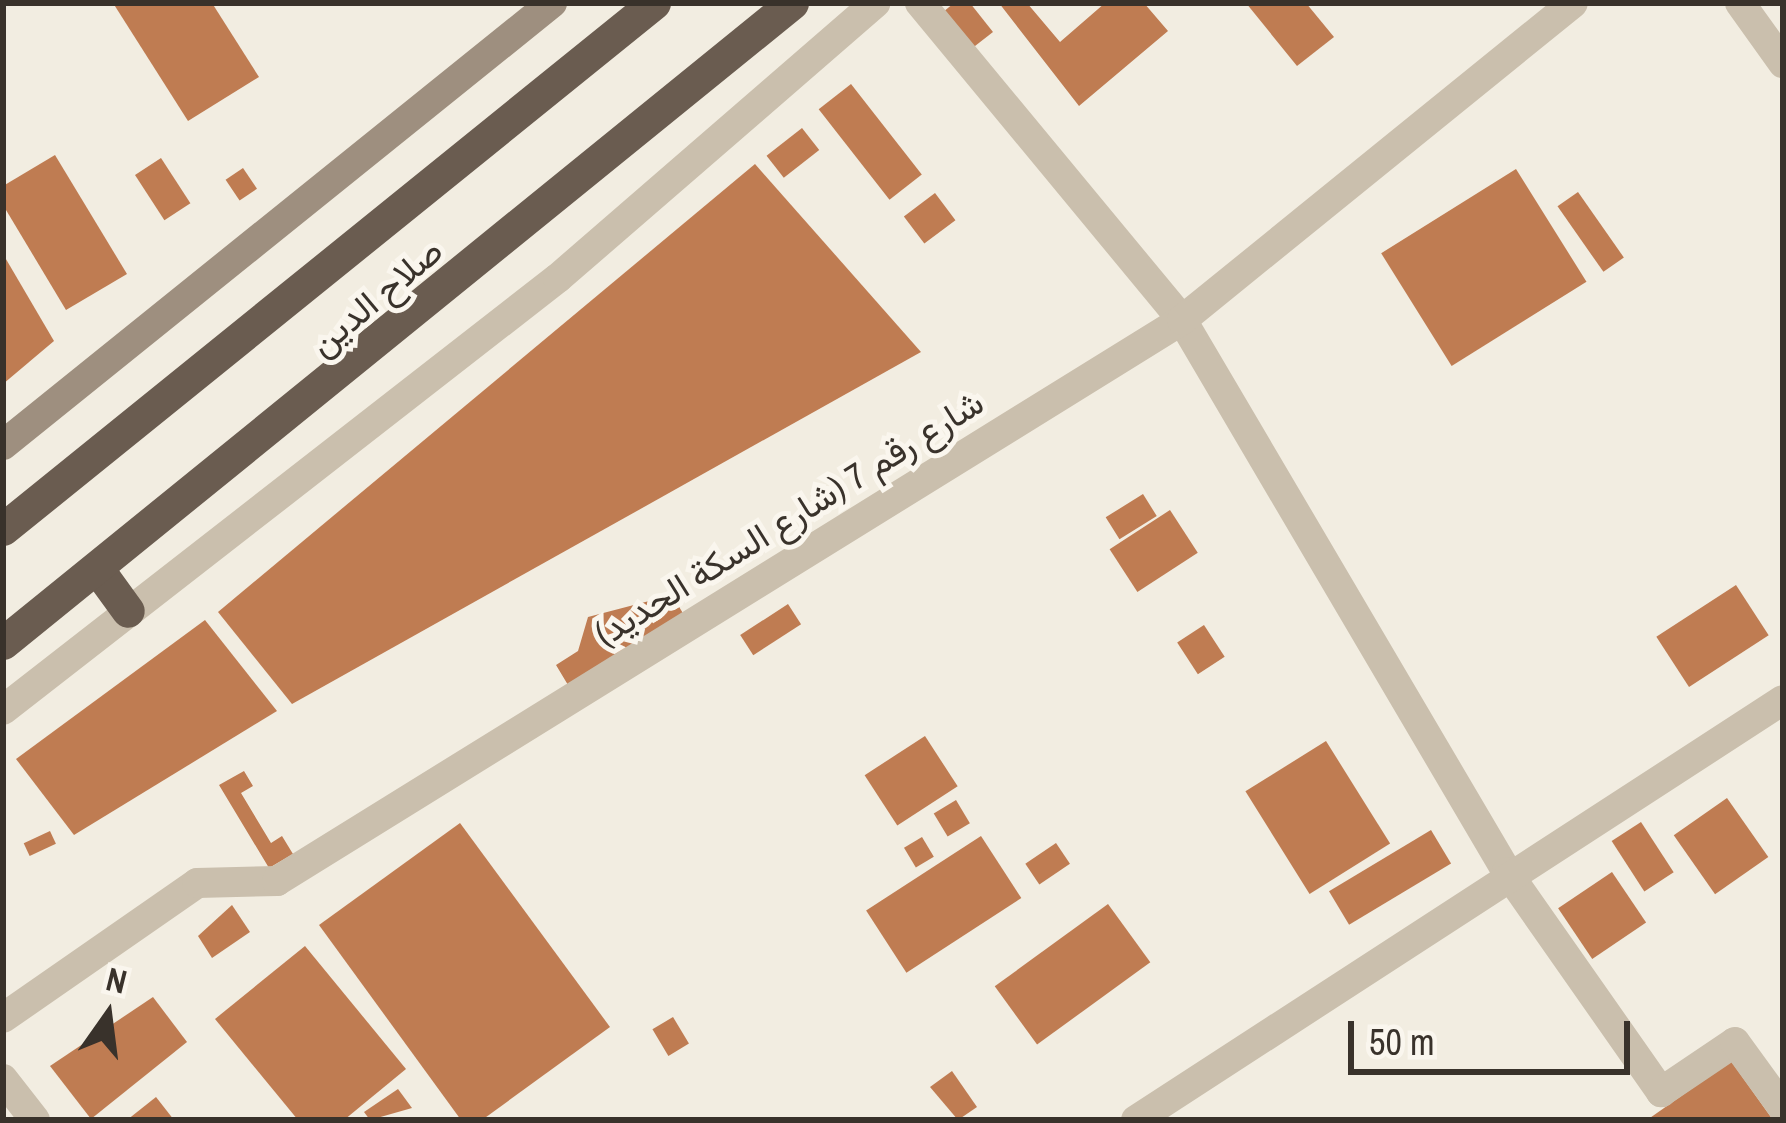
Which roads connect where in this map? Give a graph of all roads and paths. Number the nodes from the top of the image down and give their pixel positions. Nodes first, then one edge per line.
1 (551, 3) edge
2 (654, 3) edge
3 (792, 3) edge
4 (875, 3) edge
5 (920, 3) edge
6 (1573, 3) edge
7 (1740, 3) edge
8 (1783, 63) edge
9 (1182, 320) junction
10 (3, 445) edge
11 (3, 529) edge
12 (99, 571) junction
13 (128, 611) junction
14 (3, 644) edge
15 (1783, 700) edge
16 (3, 710) edge
17 (1508, 872) junction
18 (3, 1018) edge
19 (3, 1079) edge
20 (1783, 1108) edge
21 (35, 1120) edge
22 (1136, 1120) edge

1 - 10 main road
2 - 11 highway, صلاح الدين
3 - 12 highway, صلاح الدين
4 - 13 street
5 - 9 street
6 - 9 street, شارع رقم 7 (شارع السكة الحديد)
7 - 8 street
9 - 17 street
9 - 18 street, شارع رقم 7 (شارع السكة الحديد)
12 - 13 highway
12 - 14 highway, صلاح الدين
13 - 16 street
15 - 17 street
17 - 20 street
17 - 22 street
19 - 21 street

